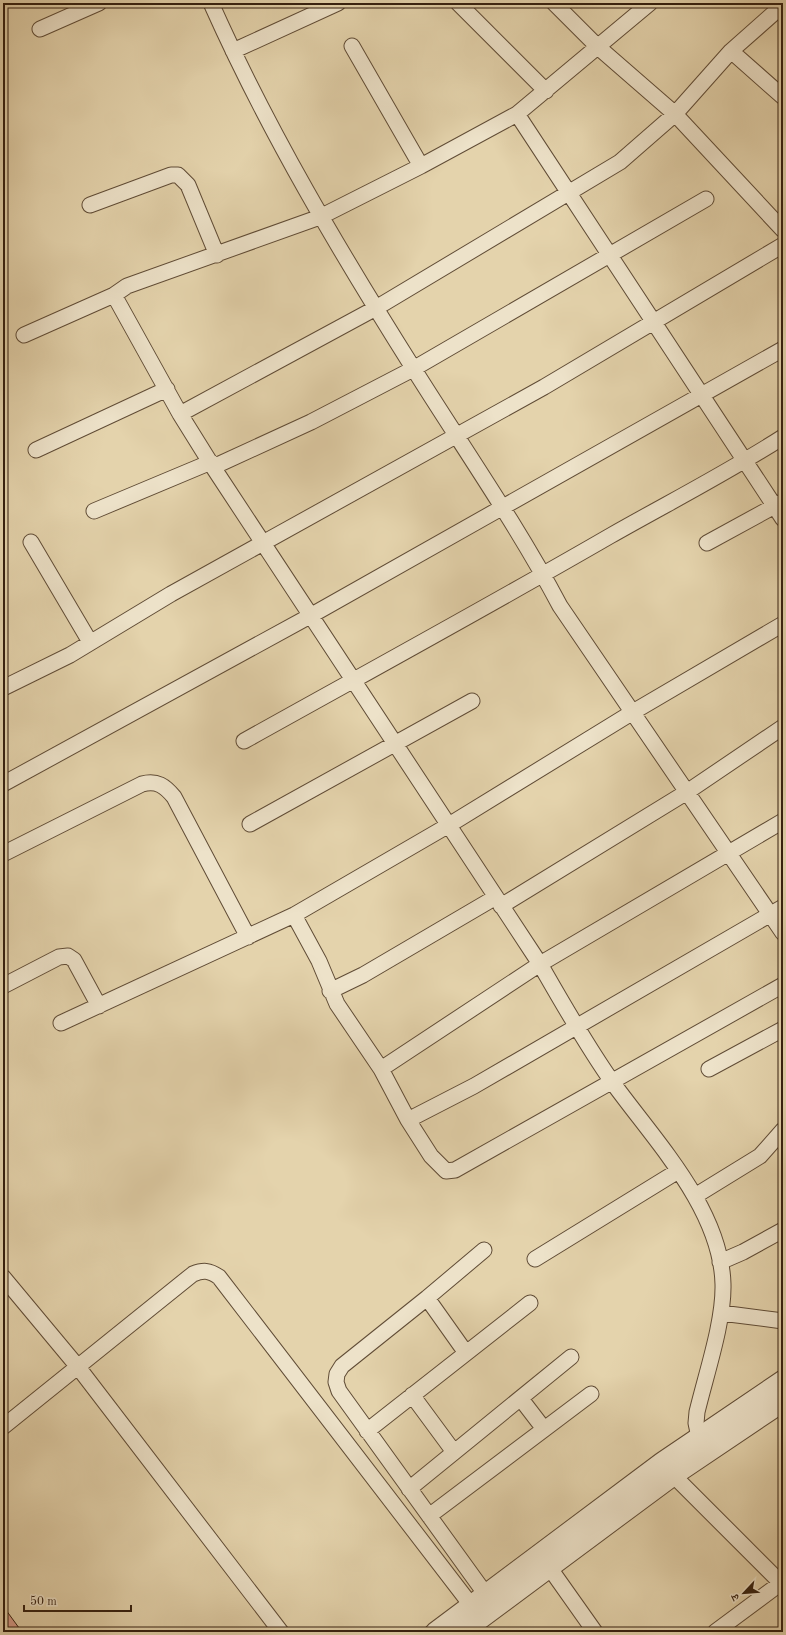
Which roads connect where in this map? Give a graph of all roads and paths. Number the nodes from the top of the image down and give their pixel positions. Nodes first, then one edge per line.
1 (99, 3) edge
2 (211, 3) edge
3 (338, 3) edge
4 (458, 3) edge
5 (554, 3) edge
6 (650, 3) edge
7 (783, 5) edge
8 (40, 29) dead end
9 (352, 46) dead end
10 (598, 47) junction
11 (233, 51) junction
12 (731, 51) junction
13 (546, 91) junction
14 (783, 97) edge
15 (517, 114) junction
16 (675, 114) junction
17 (421, 166) junction
18 (569, 194) junction
19 (706, 199) dead end
20 (90, 205) dead end
21 (320, 217) junction
22 (783, 230) edge
23 (783, 245) edge
24 (610, 254) junction
25 (217, 255) junction
26 (114, 295) junction
27 (376, 308) junction
28 (654, 322) junction
29 (24, 335) dead end
30 (783, 349) edge
31 (413, 369) junction
32 (167, 389) junction
33 (702, 395) junction
34 (180, 414) junction
35 (456, 435) junction
36 (783, 437) edge
37 (36, 450) dead end
38 (746, 461) junction
39 (212, 464) junction
40 (779, 504) edge
41 (502, 508) junction
42 (94, 511) dead end
43 (783, 519) edge
44 (31, 542) dead end
45 (707, 543) dead end
46 (264, 544) junction
47 (544, 576) junction
48 (310, 616) junction
49 (783, 624) edge
50 (90, 642) junction
51 (353, 681) junction
52 (3, 688) edge
53 (472, 701) dead end
54 (633, 712) junction
55 (783, 727) edge
56 (244, 741) dead end
57 (394, 745) junction
58 (3, 784) edge
59 (688, 792) junction
60 (783, 821) edge
61 (250, 824) dead end
62 (449, 825) junction
63 (729, 852) junction
64 (3, 854) edge
65 (499, 901) junction
66 (776, 910) edge
67 (294, 915) junction
68 (783, 933) edge
69 (248, 937) junction
70 (540, 964) junction
71 (783, 985) edge
72 (3, 986) edge
73 (330, 991) junction
74 (99, 1006) junction
75 (61, 1023) dead end
76 (577, 1027) junction
77 (783, 1029) edge
78 (381, 1069) junction
79 (709, 1069) dead end
80 (612, 1081) junction
81 (408, 1120) junction
82 (783, 1130) edge
83 (678, 1171) junction
84 (696, 1196) junction
85 (783, 1230) edge
86 (484, 1250) dead end
87 (535, 1259) dead end
88 (720, 1262) junction
89 (3, 1277) edge
90 (427, 1298) junction
91 (530, 1303) dead end
92 (721, 1313) junction
93 (783, 1321) edge
94 (466, 1353) junction
95 (571, 1357) dead end
96 (78, 1367) junction
97 (783, 1380) edge
98 (591, 1394) dead end
99 (412, 1395) junction
100 (521, 1399) junction
101 (783, 1402) edge
102 (3, 1427) edge
103 (544, 1429) junction
104 (366, 1430) junction
105 (701, 1446) junction
106 (454, 1452) junction
107 (667, 1469) junction
108 (409, 1489) junction
109 (429, 1516) junction
110 (549, 1567) junction
111 (782, 1584) edge
112 (484, 1602) junction
113 (282, 1632) edge
114 (435, 1632) edge
115 (463, 1632) edge
116 (595, 1632) edge
117 (715, 1632) edge

1 - 8 street
2 - 11 street
3 - 11 street
4 - 13 street
5 - 10 street
6 - 10 street
7 - 12 street
9 - 17 street
10 - 13 street
10 - 16 street
11 - 21 street
12 - 14 street
12 - 16 street
13 - 15 street
15 - 17 street
15 - 18 street
16 - 18 street
16 - 22 street
17 - 21 street
18 - 24 street
18 - 27 street
19 - 24 street
20 - 25 street
21 - 25 street
21 - 27 street
23 - 28 street
24 - 28 street
24 - 31 street
25 - 26 street
26 - 29 street
26 - 32 street
27 - 31 street
27 - 34 street
28 - 33 street
28 - 35 street
30 - 33 street
31 - 35 street
31 - 39 street
32 - 34 street
32 - 37 street
33 - 38 street
33 - 41 street
34 - 39 street
35 - 41 street
35 - 46 street
36 - 38 street
38 - 40 street
38 - 47 street
39 - 42 street
39 - 46 street
40 - 43 street
40 - 45 street
41 - 47 street
41 - 48 street
44 - 50 street
46 - 48 street
46 - 50 street
47 - 51 street
47 - 54 street
48 - 51 street
48 - 58 street
49 - 54 street
50 - 52 street
51 - 56 street
51 - 57 street
53 - 57 street
54 - 59 street
54 - 62 street
55 - 59 street
57 - 61 street
57 - 62 street
59 - 63 street
59 - 65 street
60 - 63 street
62 - 65 street
62 - 67 street
63 - 66 street
63 - 70 street
64 - 69 street
65 - 70 street
65 - 73 street
66 - 68 street
66 - 76 street
67 - 69 street
67 - 73 street
69 - 74 street
70 - 76 street
70 - 78 street
71 - 80 street
72 - 74 street
73 - 78 street
74 - 75 street
76 - 80 street
76 - 81 street
77 - 79 street
78 - 81 street
80 - 81 street
80 - 83 street
82 - 84 street
83 - 84 street
83 - 87 street
84 - 88 street
85 - 88 street
86 - 90 street
88 - 92 street
89 - 96 street
90 - 94 street
90 - 104 street
91 - 94 street
92 - 93 street
92 - 105 street
94 - 99 street
95 - 100 street
96 - 102 street
96 - 112 street
96 - 113 street
97 - 105 street
98 - 103 street
99 - 104 street
99 - 106 street
100 - 103 street
100 - 106 street
101 - 105 street
103 - 109 street
104 - 108 street
105 - 107 street
106 - 108 street
107 - 110 street
107 - 111 street
107 - 112 street
108 - 109 street
109 - 112 street
110 - 112 street
110 - 116 street
111 - 117 street
112 - 114 street
112 - 115 street

